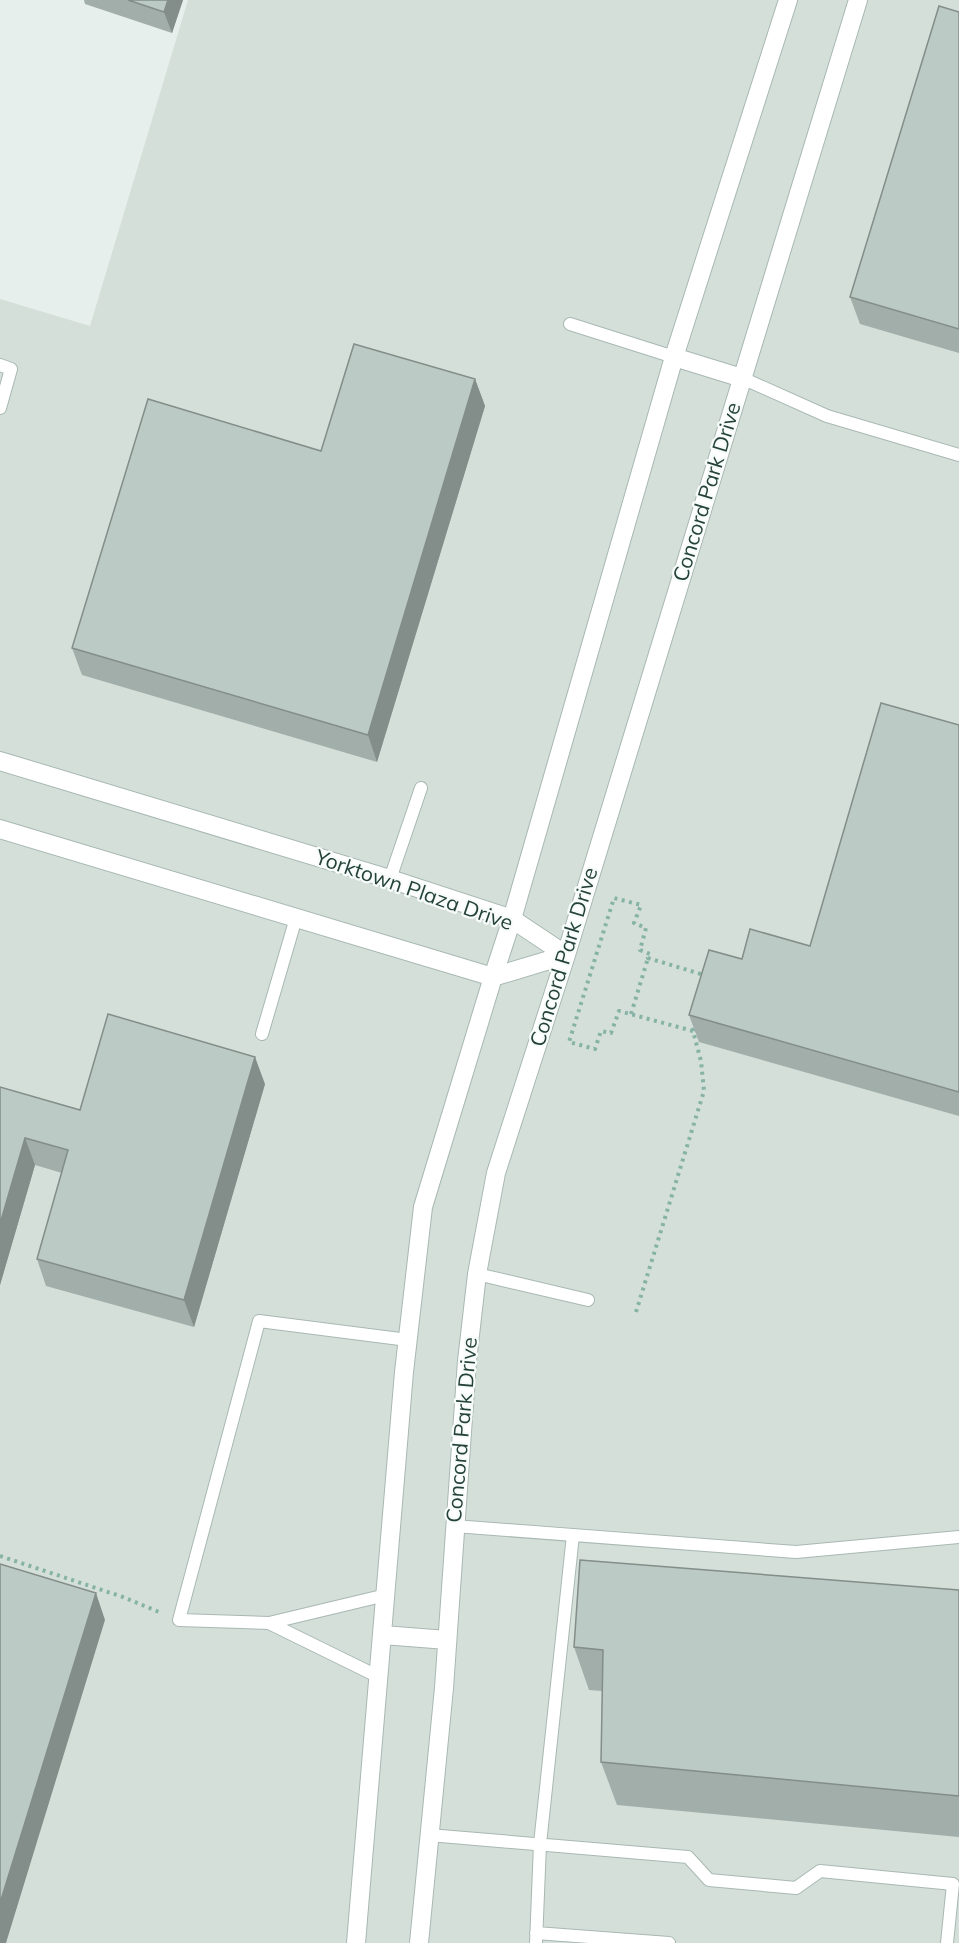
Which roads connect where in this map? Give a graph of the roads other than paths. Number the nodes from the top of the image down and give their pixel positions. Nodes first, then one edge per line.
1 (788, 0) edge
2 (858, 0) edge
3 (570, 324) dead end
4 (674, 357) junction
5 (0, 365) edge
6 (742, 378) junction
7 (0, 408) edge
8 (959, 455) edge
9 (0, 761) edge
10 (421, 788) dead end
11 (0, 829) edge
12 (390, 879) junction
13 (296, 918) junction
14 (512, 919) junction
15 (566, 955) junction
16 (493, 977) junction
17 (262, 1034) dead end
18 (477, 1274) junction
19 (588, 1300) dead end
20 (408, 1340) junction
21 (454, 1526) junction
22 (573, 1535) junction
23 (959, 1537) edge
24 (386, 1595) junction
25 (269, 1623) junction
26 (383, 1635) junction
27 (447, 1640) junction
28 (379, 1677) junction
29 (429, 1834) junction
30 (540, 1844) junction
31 (536, 1938) edge
32 (356, 1943) edge
33 (419, 1943) edge
34 (669, 1943) edge
35 (947, 1943) edge

1 - 4 street
2 - 6 street, Concord Park Drive
3 - 4 lane
4 - 6 street
4 - 14 street
5 - 7 lane
6 - 8 lane
6 - 15 street, Concord Park Drive
9 - 12 street, Yorktown Plaza Drive
10 - 12 lane
11 - 13 street
12 - 14 street, Yorktown Plaza Drive
13 - 16 street
13 - 17 lane
14 - 15 street, Yorktown Plaza Drive
14 - 16 street
15 - 16 street
15 - 18 street, Concord Park Drive
16 - 20 street
18 - 19 lane
18 - 21 street, Concord Park Drive
20 - 24 street
20 - 25 lane
21 - 22 lane
21 - 27 street, Concord Park Drive
22 - 23 lane
22 - 30 lane
24 - 25 lane
24 - 26 street
25 - 28 lane
26 - 27 street
26 - 28 street
27 - 29 street, Concord Park Drive
28 - 32 street
29 - 30 lane
29 - 33 street, Concord Park Drive
30 - 31 lane
30 - 35 lane
31 - 34 lane

